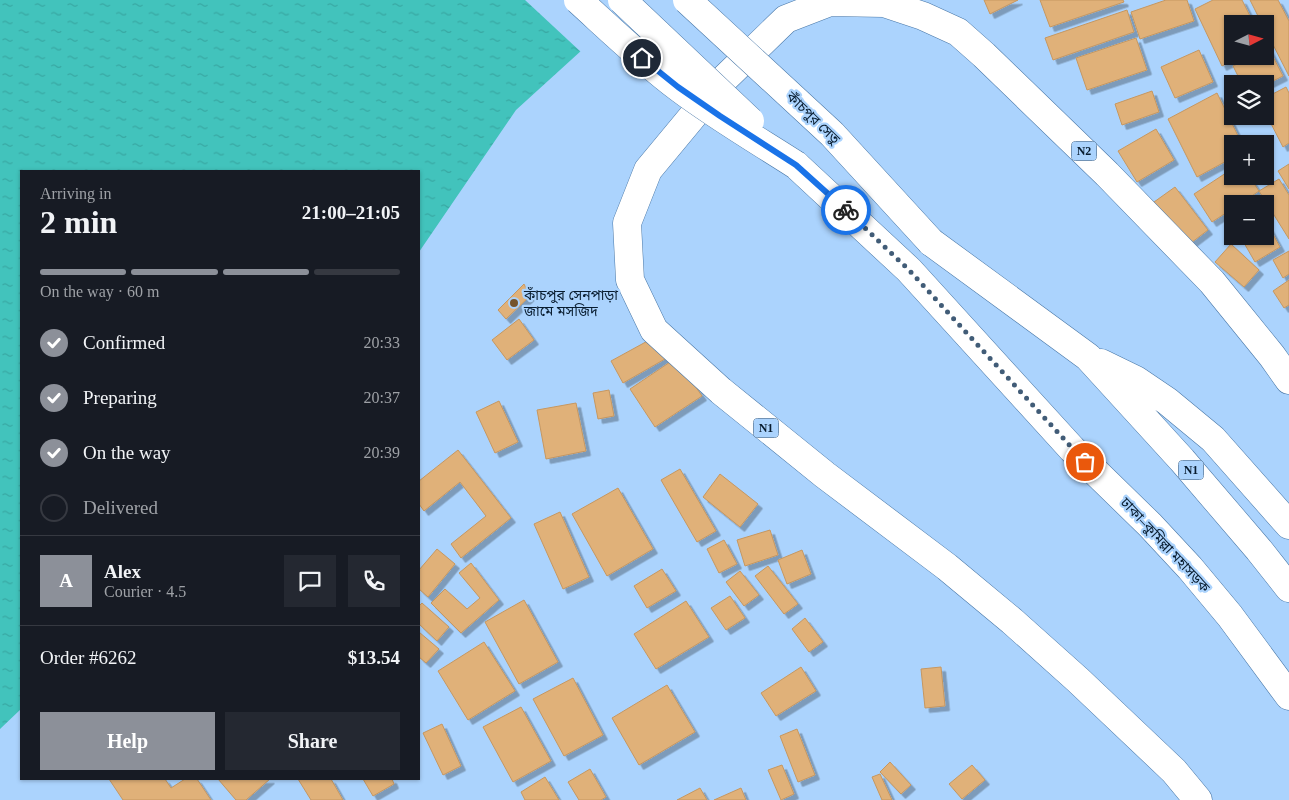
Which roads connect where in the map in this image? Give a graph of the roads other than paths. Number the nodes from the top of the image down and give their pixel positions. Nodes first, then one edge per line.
1 (578, 0) edge
2 (622, 0) edge
3 (687, 0) edge
4 (830, 2) joint
5 (796, 165) junction
6 (1088, 357) junction
7 (1289, 380) edge
8 (1289, 525) edge
9 (1289, 588) edge
10 (1289, 696) edge
11 (1198, 800) edge

1 - 5 highway, bridge
2 - 5 highway, bridge
3 - 6 highway, কাঁচপুর সেতু / N1, bridge
4 - 7 highway, N2
4 - 11 highway, N1
5 - 10 highway, ঢাকা–কুমিল্লা মহাসড়ক
6 - 8 highway
6 - 9 highway, N1

